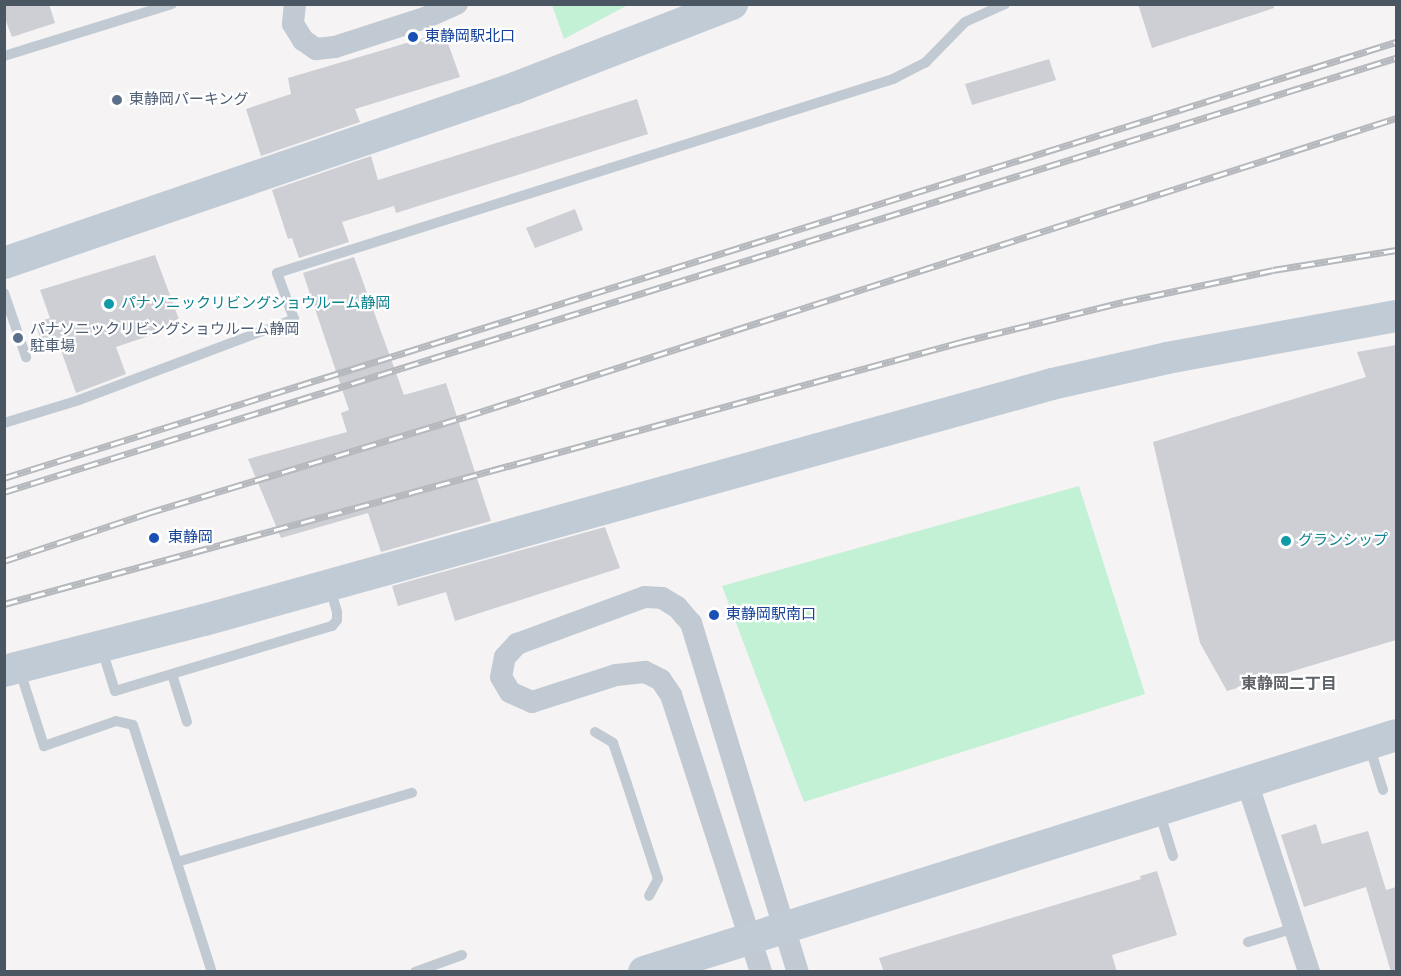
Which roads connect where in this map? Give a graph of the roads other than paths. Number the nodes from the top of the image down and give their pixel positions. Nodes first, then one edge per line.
1 (172, 4) edge
2 (295, 4) edge
3 (457, 4) edge
4 (732, 4) edge
5 (1005, 4) edge
6 (4, 56) edge
7 (4, 263) edge
8 (4, 293) edge
9 (1396, 316) edge
10 (26, 357) dead end
11 (4, 423) edge
12 (330, 585) junction
13 (101, 647) junction
14 (12, 669) edge
15 (172, 674) junction
16 (187, 722) dead end
17 (595, 732) dead end
18 (1383, 739) edge
19 (1247, 782) junction
20 (1383, 790) dead end
21 (412, 793) dead end
22 (1159, 810) junction
23 (1173, 856) dead end
24 (177, 862) junction
25 (649, 896) dead end
26 (783, 928) junction
27 (1301, 937) junction
28 (751, 938) junction
29 (1248, 942) dead end
30 (462, 956) dead end
31 (212, 972) edge
32 (415, 972) edge
33 (644, 972) edge
34 (761, 972) edge
35 (798, 972) edge
36 (1310, 972) edge

1 - 6 lane
2 - 3 street
4 - 7 street
5 - 11 lane
8 - 10 lane
9 - 12 street
12 - 13 street
12 - 15 lane
13 - 14 street
13 - 15 lane
14 - 24 lane
15 - 16 lane
17 - 25 lane
18 - 19 street
18 - 20 lane
19 - 22 street
19 - 27 street
21 - 24 lane
22 - 23 lane
22 - 26 street
24 - 31 lane
26 - 28 street
26 - 28 street
26 - 35 street
27 - 29 lane
27 - 36 street
28 - 33 street
28 - 34 street
30 - 32 lane

